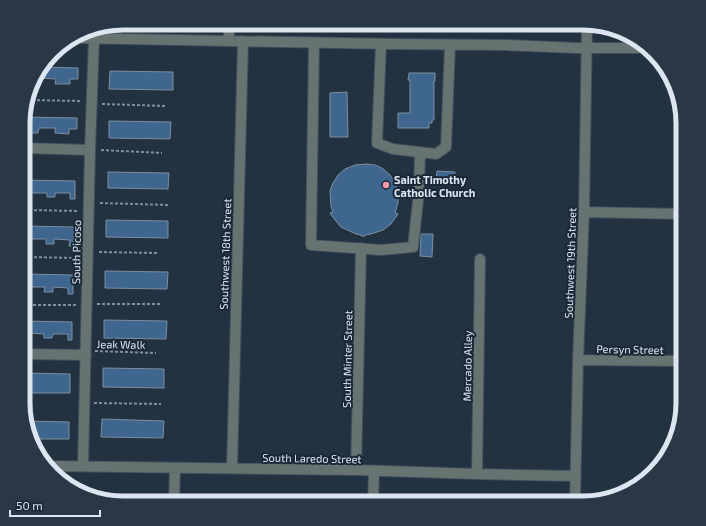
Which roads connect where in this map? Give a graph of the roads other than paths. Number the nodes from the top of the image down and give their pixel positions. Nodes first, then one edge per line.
1 (229, 30) edge
2 (588, 30) edge
3 (86, 38) edge
4 (94, 38) junction
5 (228, 41) junction
6 (243, 41) junction
7 (314, 43) junction
8 (381, 44) junction
9 (450, 45) junction
10 (587, 48) junction
11 (638, 48) edge
12 (30, 148) edge
13 (90, 150) junction
14 (420, 152) junction
15 (584, 212) junction
16 (676, 214) edge
17 (361, 248) junction
18 (480, 259) dead end
19 (86, 353) junction
20 (30, 354) edge
21 (578, 360) junction
22 (676, 362) edge
23 (54, 466) edge
24 (83, 466) junction
25 (175, 468) junction
26 (232, 468) junction
27 (356, 470) junction
28 (374, 471) junction
29 (477, 474) junction
30 (575, 476) junction
31 (174, 496) edge
32 (373, 496) edge
33 (575, 496) edge

1 - 5 street
2 - 10 street, Southwest 19th Street
3 - 4 street
4 - 5 street
4 - 13 street, South Picoso
5 - 6 street
6 - 7 street
6 - 26 street, Southwest 18th Street
7 - 8 street
7 - 17 street
8 - 9 street
8 - 14 street
9 - 10 street
9 - 14 street
10 - 11 street
10 - 15 street, Southwest 19th Street
12 - 13 street
13 - 19 street, South Picoso
14 - 17 street
15 - 16 street
15 - 21 street, Southwest 19th Street
17 - 27 street, South Minter Street
18 - 29 street, Mercado Alley
19 - 20 street
19 - 24 street, South Picoso
21 - 22 street, Persyn Street
21 - 30 street, Southwest 19th Street
23 - 24 street, South Laredo Street
24 - 25 street, South Laredo Street
25 - 26 street, South Laredo Street
25 - 31 street
26 - 27 street, South Laredo Street
27 - 28 street, South Laredo Street
28 - 29 street, South Laredo Street
28 - 32 street
29 - 30 street, South Laredo Street
30 - 33 street, Southwest 19th Street

